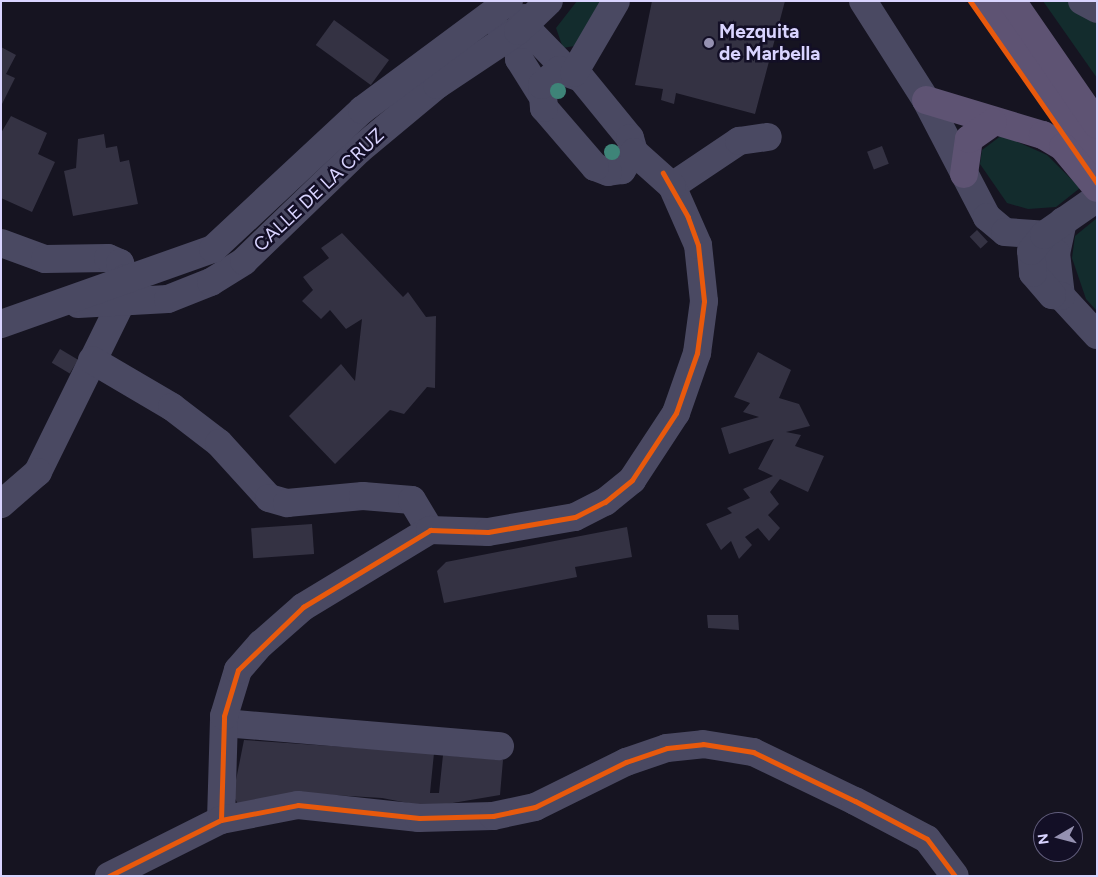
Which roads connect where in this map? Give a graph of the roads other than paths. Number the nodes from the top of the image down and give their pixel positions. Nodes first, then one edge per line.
1 (509, 1) edge
2 (533, 1) edge
3 (549, 1) edge
4 (616, 1) edge
5 (864, 1) edge
6 (987, 1) edge
7 (1012, 1) edge
8 (1082, 1) edge
9 (1097, 9) edge
10 (518, 31) junction
11 (419, 65) junction
12 (571, 72) junction
13 (540, 92) junction
14 (926, 100) junction
15 (993, 122) junction
16 (1097, 124) edge
17 (768, 137) dead end
18 (634, 152) junction
19 (1097, 157) edge
20 (964, 174) junction
21 (668, 179) junction
22 (1097, 188) edge
23 (1097, 198) edge
24 (984, 205) junction
25 (1049, 226) junction
26 (1005, 232) junction
27 (1, 243) edge
28 (1030, 266) junction
29 (1060, 287) junction
30 (124, 290) junction
31 (1, 324) edge
32 (1097, 335) edge
33 (92, 360) junction
34 (1, 504) edge
35 (430, 530) junction
36 (224, 723) junction
37 (500, 746) dead end
38 (221, 820) junction
39 (109, 876) edge
40 (955, 876) edge

1 - 11 street, CALLE DE LA CRUZ
2 - 10 street
3 - 10 street, CALLE DE LA CRUZ
4 - 12 street
5 - 14 street
6 - 19 main road
7 - 16 main road
8 - 9 street
10 - 11 street
10 - 12 street
10 - 13 street
10 - 30 street, CALLE DE LA CRUZ
11 - 30 street, CALLE DE LA CRUZ
12 - 13 street
12 - 18 street
13 - 18 street
14 - 15 main road
14 - 20 street
15 - 20 main road
15 - 22 main road
17 - 21 street
18 - 21 street
20 - 24 street
21 - 35 street
23 - 25 street
24 - 25 street
24 - 26 street
25 - 26 street
25 - 28 street
25 - 29 street
26 - 28 street
27 - 30 street
28 - 29 street
29 - 32 street
30 - 31 street, CALLE DE LA CRUZ
30 - 33 street
33 - 34 street
33 - 35 street
35 - 36 street
36 - 37 street
36 - 38 street
38 - 39 street
38 - 40 street

